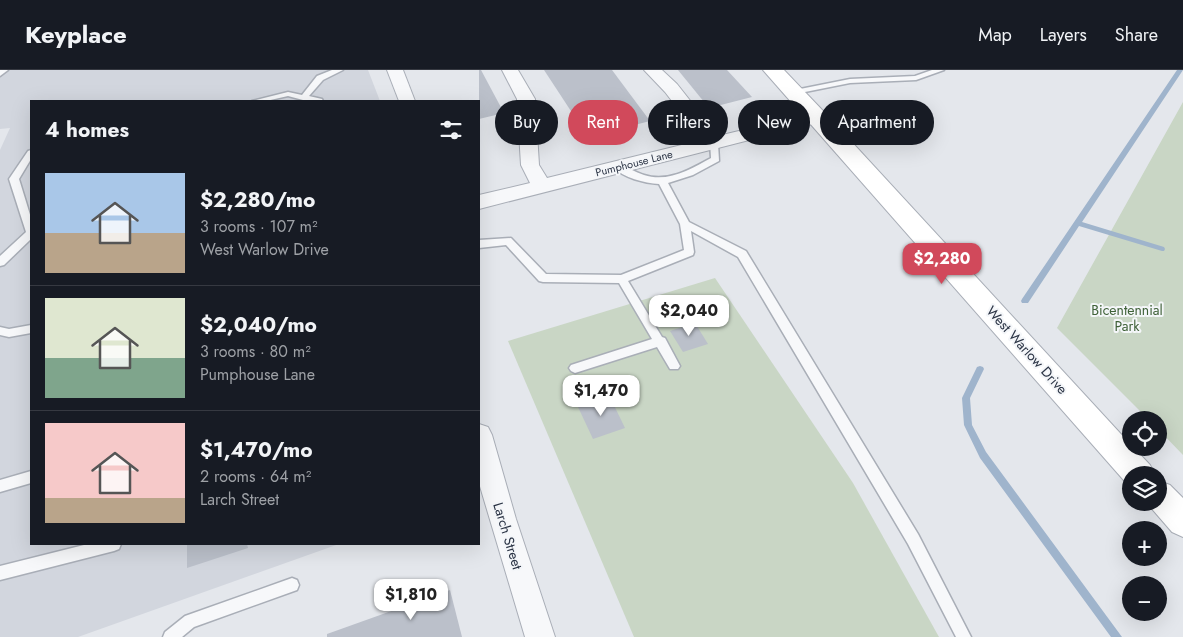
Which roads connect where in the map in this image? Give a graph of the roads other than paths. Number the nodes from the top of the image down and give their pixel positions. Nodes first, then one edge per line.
1 (4, 70) edge
2 (339, 70) edge
3 (396, 70) edge
4 (510, 70) edge
5 (652, 70) edge
6 (773, 70) edge
7 (907, 70) edge
8 (940, 70) edge
9 (0, 74) edge
10 (916, 78) junction
11 (795, 92) junction
12 (303, 98) junction
13 (261, 100) edge
14 (314, 100) edge
15 (408, 100) edge
16 (680, 100) edge
17 (818, 117) junction
18 (728, 140) edge
19 (706, 145) edge
20 (714, 145) edge
21 (30, 155) edge
22 (618, 167) junction
23 (663, 182) junction
24 (541, 186) junction
25 (480, 202) edge
26 (685, 224) junction
27 (30, 230) edge
28 (30, 234) edge
29 (480, 244) edge
30 (0, 262) edge
31 (622, 279) junction
32 (30, 329) edge
33 (0, 331) edge
34 (661, 340) junction
35 (674, 366) dead end
36 (575, 368) dead end
37 (480, 439) edge
38 (1131, 466) edge
39 (30, 477) edge
40 (0, 486) edge
41 (1167, 504) edge
42 (1183, 521) edge
43 (110, 545) edge
44 (0, 573) edge
45 (292, 585) dead end
46 (170, 637) edge
47 (540, 637) edge
48 (964, 637) edge

1 - 9 lane
2 - 12 lane
3 - 15 street
4 - 24 street
5 - 16 street
6 - 11 street, West Warlow Drive
7 - 10 lane
8 - 10 lane
10 - 11 lane
11 - 17 street, West Warlow Drive
12 - 13 lane
12 - 14 lane
17 - 18 street, Pumphouse Lane
17 - 38 street, West Warlow Drive
19 - 22 street, Pumphouse Lane
20 - 23 lane
21 - 27 lane
22 - 23 lane
22 - 24 street, Pumphouse Lane
23 - 26 lane
24 - 25 street, Pumphouse Lane
26 - 31 lane
26 - 48 lane
28 - 30 lane
29 - 31 lane
31 - 34 lane
32 - 33 lane
34 - 35 lane
34 - 36 lane
37 - 47 street, Larch Street
39 - 40 lane
41 - 42 street
43 - 44 lane
45 - 46 lane

